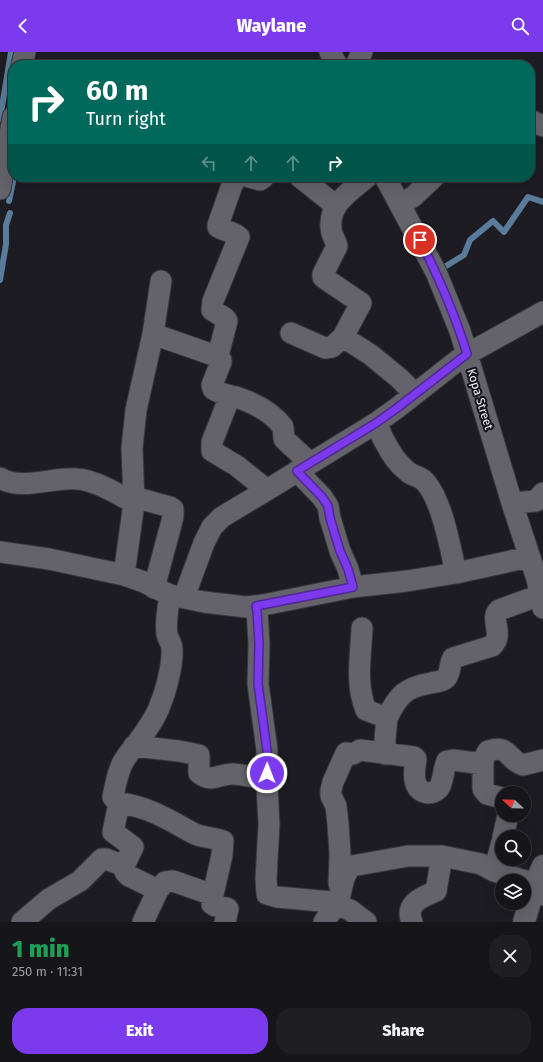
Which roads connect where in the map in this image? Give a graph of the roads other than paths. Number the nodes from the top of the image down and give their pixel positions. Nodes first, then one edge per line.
1 (8, 145) edge
2 (234, 182) edge
3 (306, 182) edge
4 (361, 182) edge
5 (388, 182) edge
6 (429, 182) edge
7 (0, 189) edge
8 (400, 205) junction
9 (334, 208) junction
10 (161, 281) dead end
11 (543, 312) edge
12 (291, 333) dead end
13 (153, 334) junction
14 (343, 336) junction
15 (467, 354) junction
16 (219, 357) junction
17 (415, 394) junction
18 (230, 396) junction
19 (376, 423) junction
20 (304, 467) junction
21 (0, 478) edge
22 (267, 490) junction
23 (543, 492) edge
24 (134, 500) junction
25 (512, 503) junction
26 (0, 552) edge
27 (529, 557) junction
28 (456, 573) junction
29 (124, 575) junction
30 (353, 587) junction
31 (170, 593) junction
32 (542, 600) edge
33 (256, 606) junction
34 (362, 628) dead end
35 (387, 718) junction
36 (134, 746) junction
37 (385, 754) junction
38 (543, 760) edge
39 (483, 764) junction
40 (267, 779) junction
41 (495, 796) edge
42 (119, 803) junction
43 (442, 856) junction
44 (124, 866) junction
45 (495, 866) edge
46 (494, 871) junction
47 (540, 882) edge
48 (158, 890) junction
49 (213, 894) junction
50 (339, 896) junction
51 (22, 922) edge
52 (143, 922) edge
53 (225, 922) edge
54 (324, 922) edge
55 (366, 922) edge
56 (412, 922) edge
57 (524, 922) edge

1 - 7 street
2 - 16 street
3 - 9 street
4 - 9 street
5 - 8 street, Kopa Street
6 - 8 street
8 - 15 street, Kopa Street
9 - 14 street
10 - 13 street
11 - 15 street
12 - 14 street
13 - 16 street
13 - 24 street
14 - 17 street
15 - 17 street
15 - 25 street, Kopa Street
16 - 18 street
17 - 19 street
18 - 20 street
18 - 22 street
19 - 20 street
19 - 28 street
20 - 22 street
20 - 30 street
21 - 24 street
22 - 31 street
23 - 25 street
24 - 29 street
24 - 31 street
25 - 27 street, Kopa Street
26 - 29 street
27 - 28 street
27 - 32 street, Kopa Street
28 - 30 street
29 - 31 street
30 - 33 street
31 - 33 street
31 - 36 street
32 - 35 street
33 - 40 street
34 - 35 street
35 - 37 street
36 - 40 street
36 - 42 street
37 - 39 street
37 - 50 street
38 - 39 street
39 - 41 street
40 - 50 street
42 - 44 street
42 - 49 street
43 - 46 street
43 - 50 street
43 - 56 street
44 - 48 street
44 - 51 street
45 - 46 street
46 - 47 street
47 - 57 street
48 - 49 street
48 - 52 street
49 - 53 street
50 - 54 street
50 - 55 street

